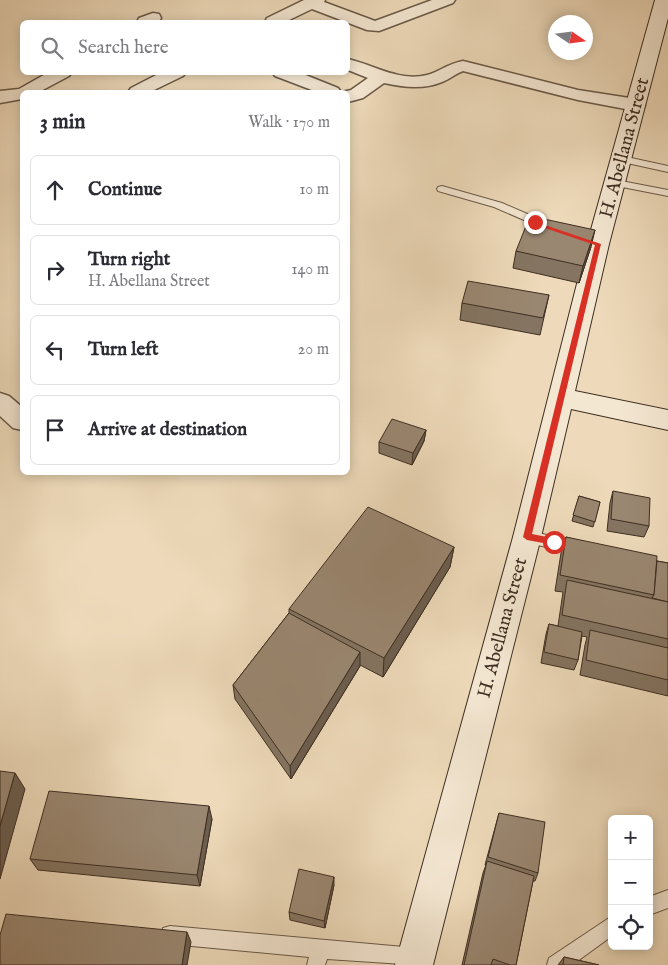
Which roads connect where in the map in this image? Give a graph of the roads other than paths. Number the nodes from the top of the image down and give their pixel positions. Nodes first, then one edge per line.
1 (447, 0) edge
2 (667, 0) edge
3 (315, 1) edge
4 (278, 20) edge
5 (350, 65) edge
6 (58, 75) edge
7 (170, 75) edge
8 (289, 75) edge
9 (380, 77) junction
10 (46, 82) junction
11 (30, 90) edge
12 (60, 90) edge
13 (141, 90) edge
14 (327, 90) edge
15 (20, 94) edge
16 (0, 96) edge
17 (350, 96) edge
18 (636, 105) junction
19 (622, 159) junction
20 (668, 169) edge
21 (616, 183) junction
22 (442, 189) dead end
23 (668, 193) edge
24 (554, 228) edge
25 (561, 397) junction
26 (0, 402) edge
27 (20, 419) edge
28 (668, 420) edge
29 (527, 537) junction
30 (592, 550) edge
31 (668, 899) edge
32 (652, 905) edge
33 (608, 928) edge
34 (155, 934) edge
35 (319, 957) edge
36 (415, 961) edge
37 (556, 965) edge

1 - 3 street
2 - 18 main road, H. Abellana Street
3 - 4 street
5 - 9 street
6 - 10 street
7 - 13 street
8 - 14 street
9 - 17 street
9 - 18 street
10 - 11 street
10 - 12 street
15 - 16 street
18 - 19 main road, H. Abellana Street
19 - 20 lane
19 - 21 main road, H. Abellana Street
21 - 23 lane
21 - 25 main road, H. Abellana Street
22 - 24 lane
25 - 28 main road
25 - 29 main road, H. Abellana Street
26 - 27 street
29 - 30 lane
29 - 36 main road, H. Abellana Street
31 - 32 lane
33 - 37 lane
34 - 35 lane
35 - 36 lane

